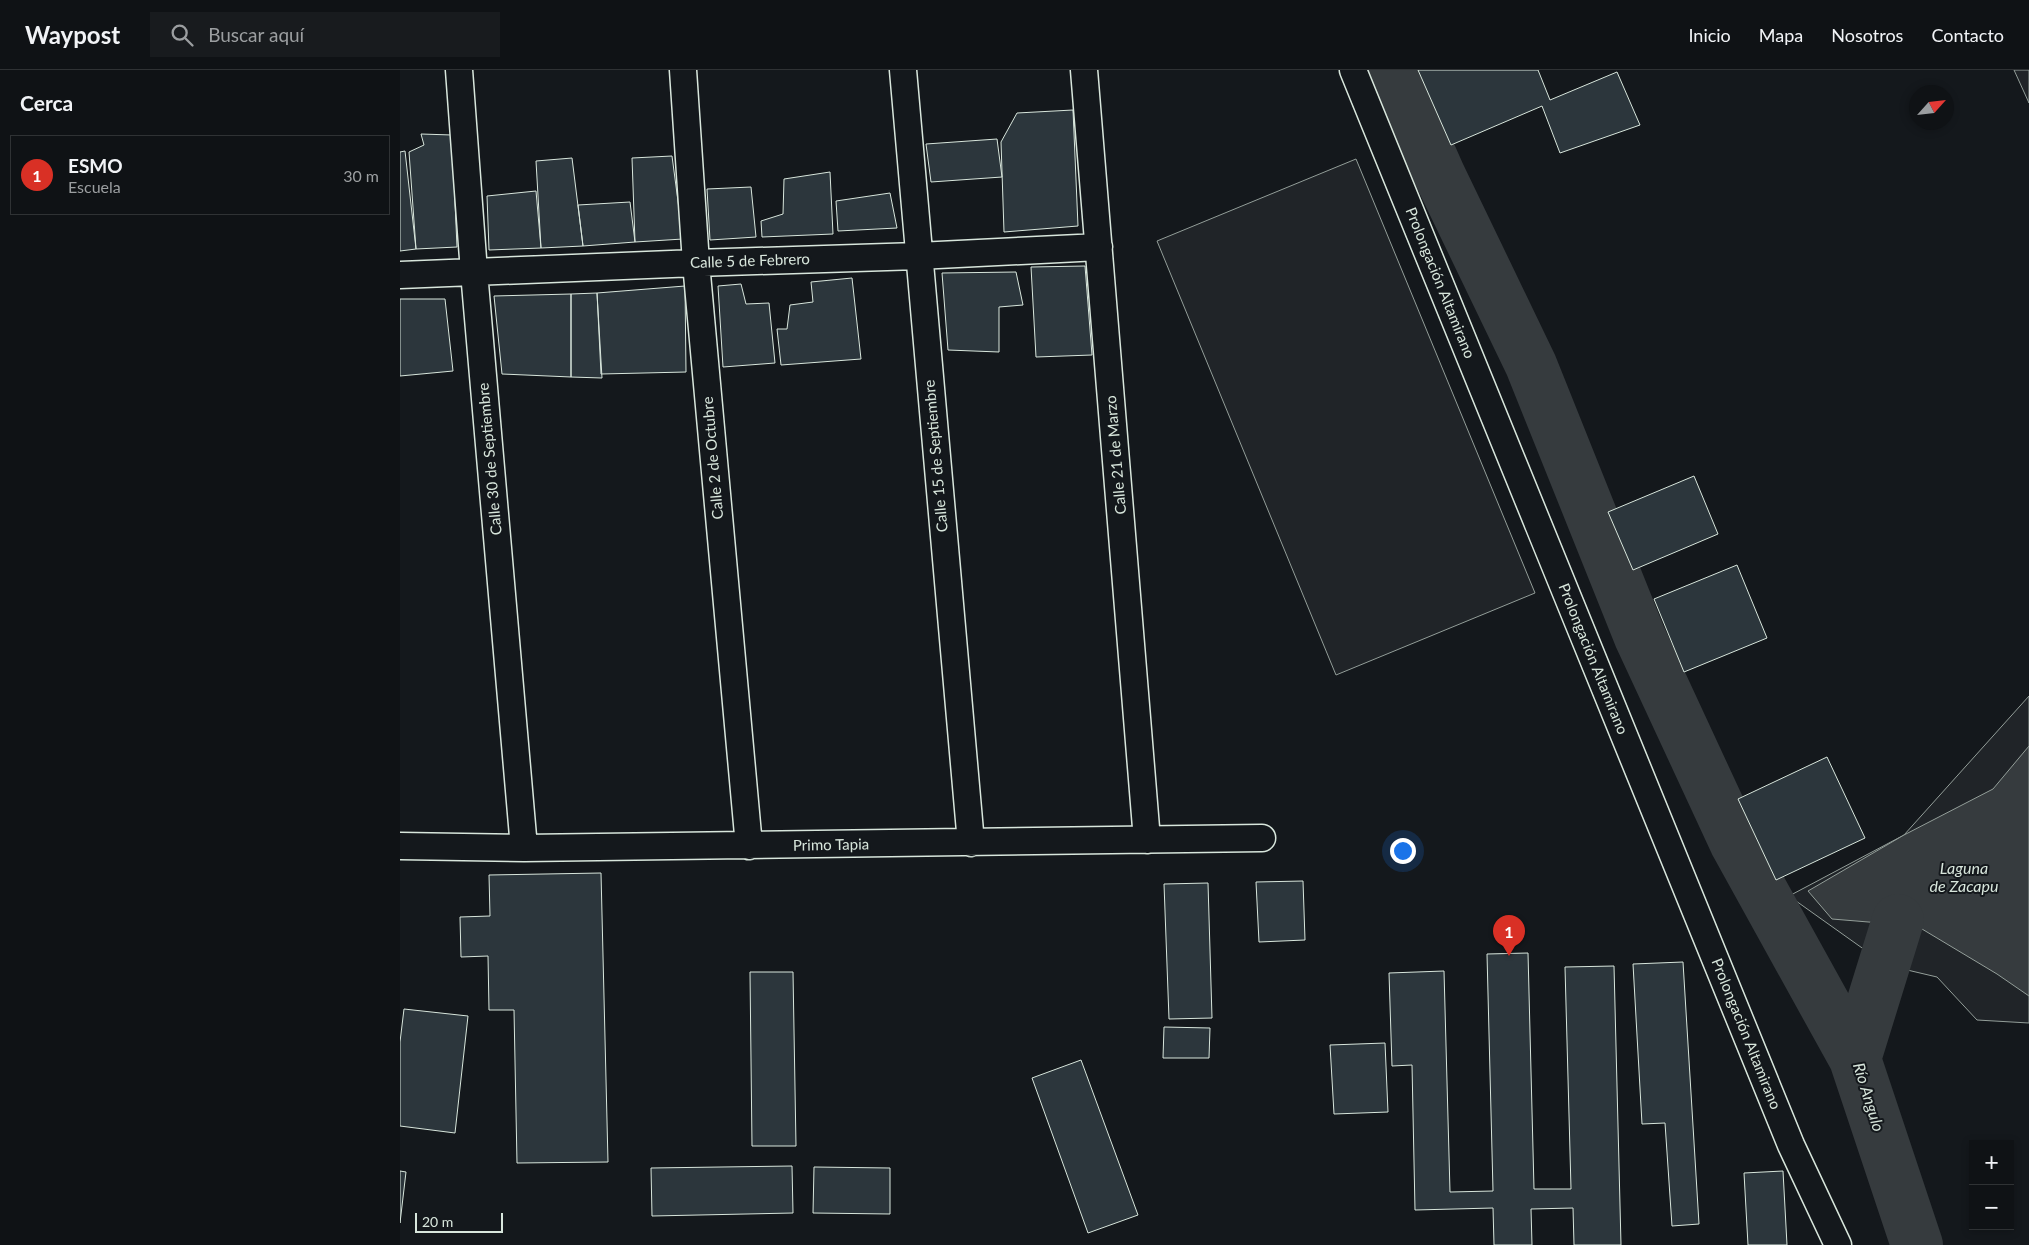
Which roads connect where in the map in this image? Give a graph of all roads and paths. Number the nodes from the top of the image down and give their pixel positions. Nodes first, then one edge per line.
1 (459, 70) edge
2 (683, 70) edge
3 (903, 70) edge
4 (1084, 70) edge
5 (1353, 70) edge
6 (1099, 247) junction
7 (918, 256) junction
8 (696, 263) junction
9 (474, 272) junction
10 (400, 275) edge
11 (1262, 838) dead end
12 (1148, 840) junction
13 (971, 843) junction
14 (400, 846) edge
15 (749, 846) junction
16 (524, 848) junction
17 (1838, 1245) edge

1 - 9 street, Calle 30 de Septiembre
2 - 8 street, Calle 2 de Octubre
3 - 7 street, Calle 15 de Septiembre
4 - 6 street, Calle 21 de Marzo
5 - 17 street, Prolongación Altamirano
6 - 7 street, Calle 5 de Febrero
6 - 12 street, Calle 21 de Marzo
7 - 8 street, Calle 5 de Febrero
7 - 13 street, Calle 15 de Septiembre
8 - 9 street, Calle 5 de Febrero
8 - 15 street, Calle 2 de Octubre
9 - 10 street, Calle 5 de Febrero
9 - 16 street, Calle 30 de Septiembre
11 - 12 street, Primo Tapia
12 - 13 street, Primo Tapia
13 - 15 street, Primo Tapia
14 - 16 street, Primo Tapia
15 - 16 street, Primo Tapia

